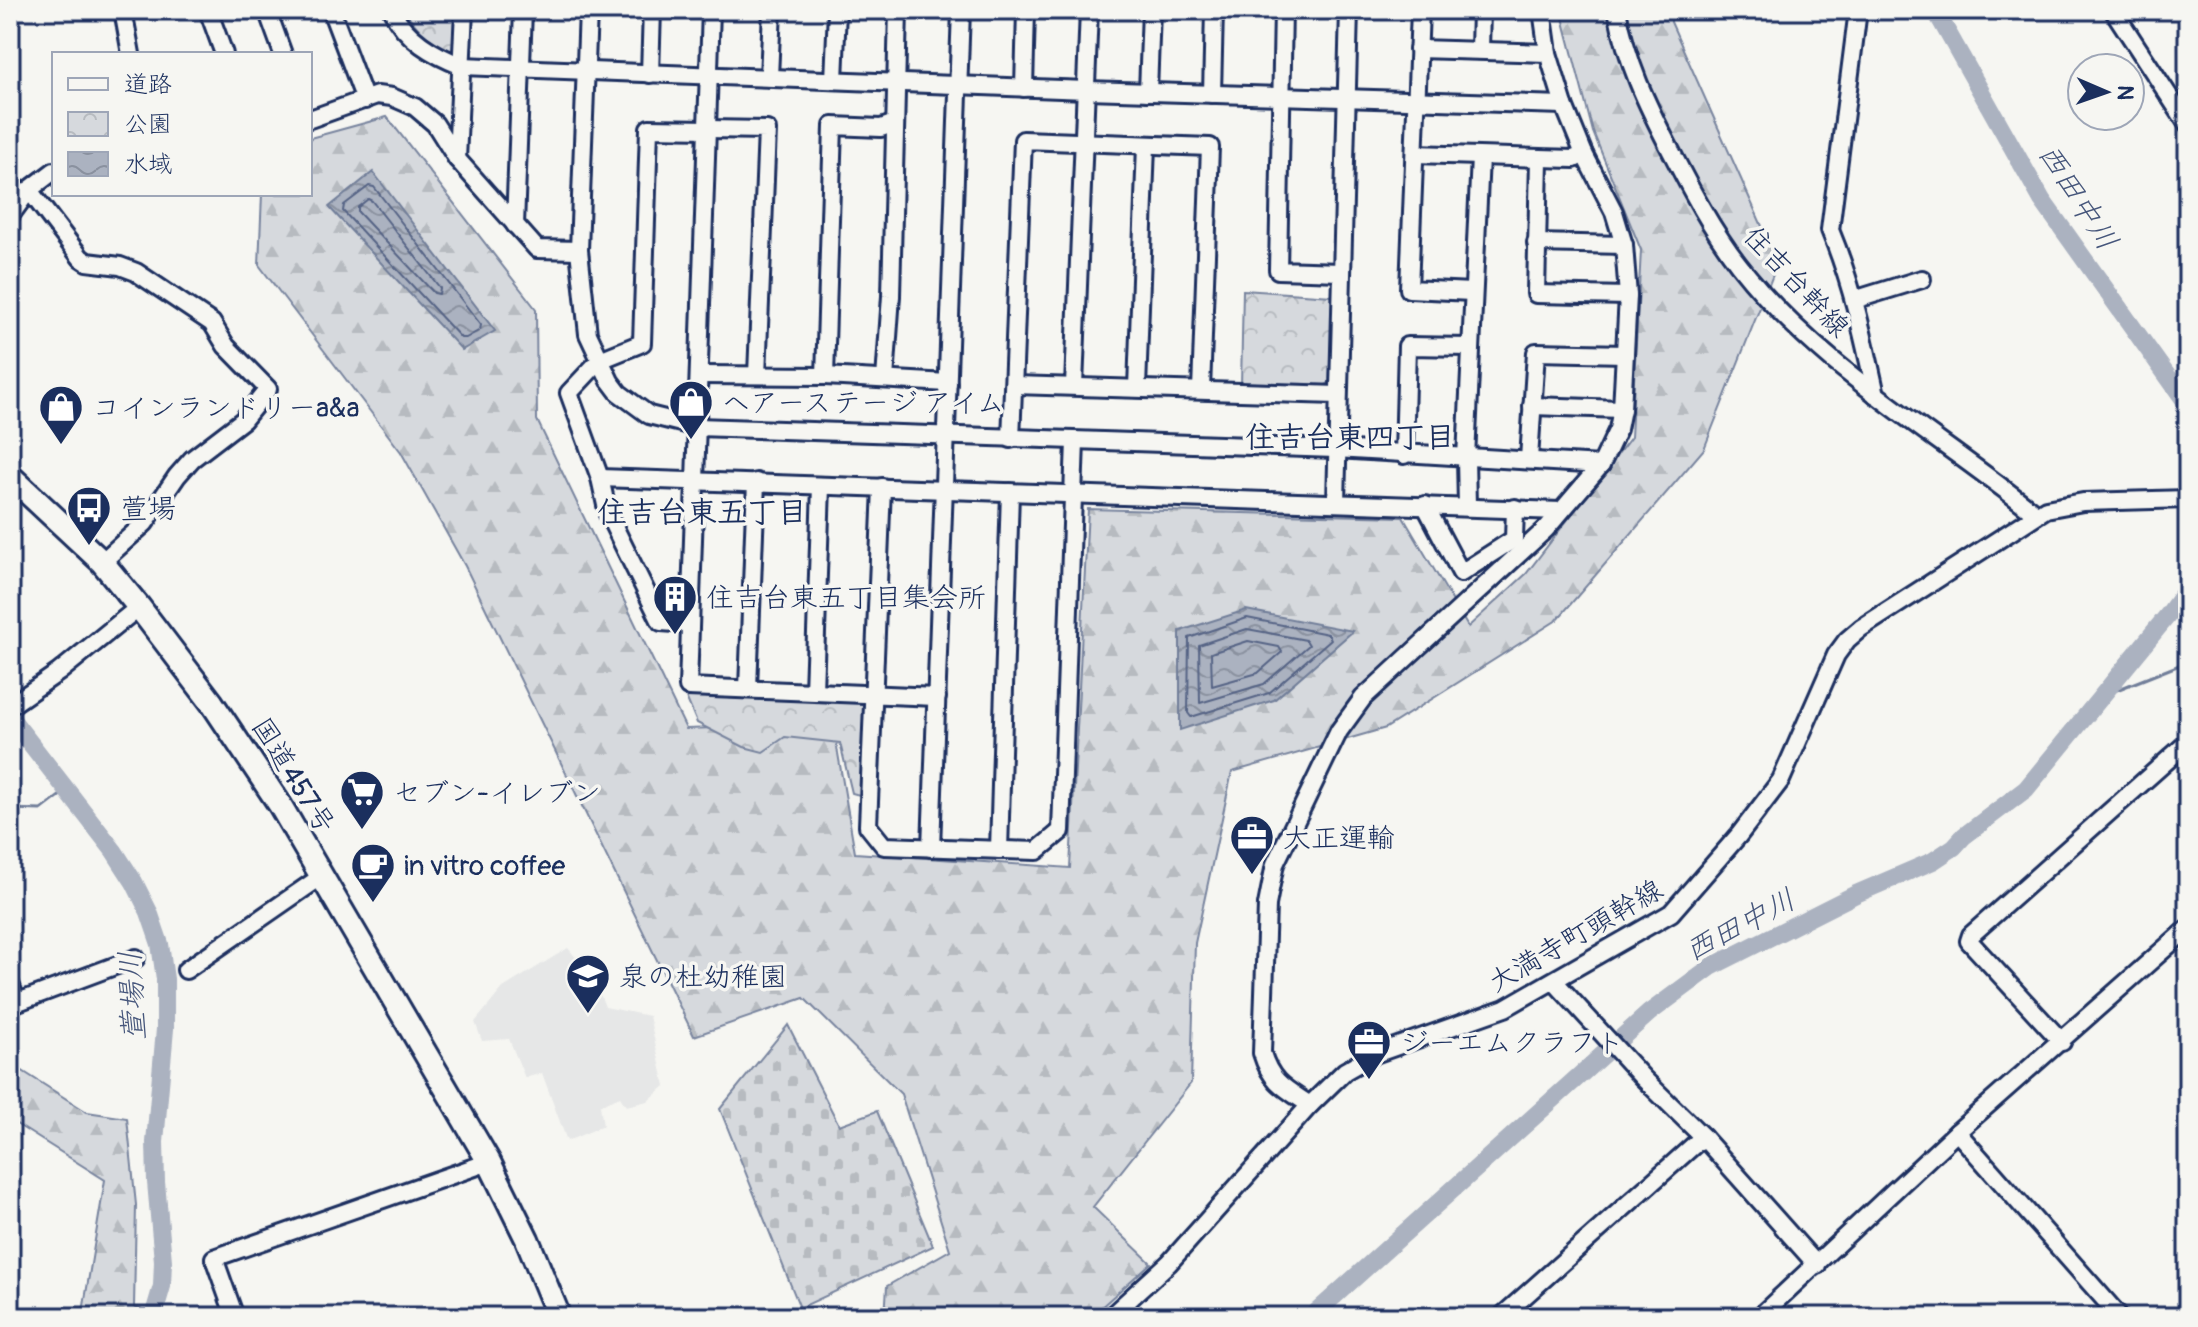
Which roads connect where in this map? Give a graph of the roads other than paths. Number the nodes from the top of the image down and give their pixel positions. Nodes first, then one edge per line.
1 (123, 10) edge
2 (208, 10) edge
3 (267, 10) edge
4 (331, 10) edge
5 (392, 10) edge
6 (464, 10) edge
7 (523, 10) edge
8 (588, 10) edge
9 (652, 10) edge
10 (711, 10) edge
11 (772, 10) edge
12 (837, 10) edge
13 (898, 10) edge
14 (961, 10) edge
15 (1026, 10) edge
16 (1089, 10) edge
17 (1151, 10) edge
18 (1214, 10) edge
19 (1283, 10) edge
20 (1349, 10) edge
21 (1420, 10) edge
22 (1481, 10) edge
23 (1542, 10) edge
24 (1617, 10) edge
25 (1858, 10) edge
26 (2113, 10) edge
27 (1418, 49) junction
28 (1480, 50) junction
29 (131, 52) edge
30 (223, 52) edge
31 (282, 52) edge
32 (1548, 53) junction
33 (462, 66) junction
34 (521, 69) junction
35 (585, 73) junction
36 (650, 74) junction
37 (709, 76) junction
38 (769, 77) junction
39 (834, 80) junction
40 (896, 83) junction
41 (958, 85) junction
42 (1024, 88) junction
43 (1087, 90) junction
44 (1148, 92) junction
45 (1212, 94) junction
46 (1281, 96) junction
47 (1346, 98) junction
48 (365, 100) junction
49 (1416, 101) junction
50 (1564, 105) junction
51 (312, 118) edge
52 (895, 123) junction
53 (2188, 125) edge
54 (707, 128) junction
55 (1084, 143) junction
56 (1146, 145) junction
57 (1415, 154) junction
58 (1584, 154) junction
59 (1480, 157) junction
60 (457, 159) junction
61 (1539, 159) junction
62 (52, 173) edge
63 (29, 190) junction
64 (10, 216) edge
65 (515, 225) junction
66 (1536, 243) junction
67 (1624, 245) junction
68 (579, 250) junction
69 (1341, 272) junction
70 (1922, 279) dead end
71 (1472, 292) junction
72 (1628, 296) junction
73 (1854, 300) junction
74 (1470, 347) junction
75 (1625, 354) junction
76 (600, 360) junction
77 (700, 375) junction
78 (757, 375) junction
79 (825, 376) junction
80 (885, 379) junction
81 (948, 383) junction
82 (1014, 385) junction
83 (1074, 386) junction
84 (1137, 388) junction
85 (1201, 390) junction
86 (1338, 395) junction
87 (1876, 395) junction
88 (1532, 406) junction
89 (1622, 409) junction
90 (697, 427) junction
91 (945, 436) junction
92 (1011, 439) junction
93 (1075, 441) junction
94 (1336, 449) junction
95 (1404, 455) junction
96 (1466, 458) junction
97 (1529, 459) junction
98 (1601, 465) junction
99 (10, 476) edge
100 (600, 478) junction
101 (694, 479) junction
102 (756, 482) junction
103 (821, 486) junction
104 (882, 487) junction
105 (944, 489) junction
106 (1010, 492) junction
107 (1072, 494) junction
108 (2188, 499) edge
109 (1336, 502) junction
110 (1425, 505) junction
111 (1467, 506) junction
112 (1515, 508) junction
113 (1561, 511) junction
114 (2036, 514) junction
115 (102, 562) junction
116 (139, 607) junction
117 (689, 624) junction
118 (748, 688) junction
119 (814, 691) junction
120 (874, 695) junction
121 (937, 697) junction
122 (16, 702) edge
123 (2188, 742) edge
124 (931, 848) junction
125 (999, 850) junction
126 (322, 876) junction
127 (2188, 928) edge
128 (136, 958) dead end
129 (186, 970) dead end
130 (1554, 981) junction
131 (10, 984) edge
132 (14, 1004) edge
133 (2062, 1042) junction
134 (1310, 1105) junction
135 (1957, 1132) junction
136 (1703, 1137) junction
137 (489, 1162) junction
138 (1817, 1265) junction
139 (235, 1317) edge
140 (559, 1317) edge
141 (1110, 1317) edge
142 (1501, 1317) edge
143 (1759, 1317) edge
144 (2120, 1317) edge

1 - 29 street
2 - 30 street
3 - 31 street
4 - 48 street
5 - 33 street
6 - 33 street
7 - 34 street
8 - 35 street
9 - 36 street
10 - 37 street
11 - 38 street
12 - 39 street
13 - 40 street
14 - 41 street
15 - 42 street
16 - 43 street
17 - 44 street
18 - 45 street
19 - 46 street
20 - 47 street
21 - 27 street
22 - 28 street
23 - 32 street
24 - 87 street, 住吉台幹線
25 - 73 street
26 - 53 street
27 - 28 street
27 - 49 street
28 - 32 street
32 - 50 street
33 - 34 street
33 - 60 street
34 - 35 street
34 - 65 street
35 - 36 street
35 - 68 street
36 - 37 street
37 - 38 street
37 - 54 street
38 - 39 street
39 - 40 street
40 - 41 street
40 - 52 street
41 - 42 street
41 - 81 street
42 - 43 street
43 - 44 street
43 - 55 street
44 - 45 street
45 - 46 street
46 - 47 street
46 - 69 street
47 - 49 street
47 - 69 street
48 - 51 street
48 - 60 street
49 - 50 street
49 - 57 street
50 - 58 street
52 - 79 street
52 - 80 street
54 - 76 street
54 - 77 street
54 - 78 street
55 - 56 street
55 - 82 street
55 - 83 street
56 - 84 street
56 - 85 street
57 - 59 street
57 - 71 street
58 - 61 street
58 - 67 street
59 - 61 street
59 - 71 street
60 - 65 street
61 - 66 street
62 - 63 street
63 - 64 street
63 - 115 street
65 - 68 street
66 - 67 street
66 - 72 street
67 - 72 street
68 - 76 street
69 - 86 street
70 - 73 street
71 - 74 street
72 - 75 street
73 - 87 street
74 - 95 street
74 - 96 street
75 - 88 street
75 - 89 street
76 - 90 street
76 - 100 street
77 - 78 street
77 - 90 street
78 - 79 street
79 - 80 street
80 - 81 street
81 - 91 street
82 - 83 street
82 - 92 street
83 - 84 street
84 - 85 street
85 - 86 street
86 - 94 street
87 - 114 street, 住吉台幹線
88 - 89 street
88 - 97 street
89 - 98 street
90 - 91 street
90 - 101 street
91 - 92 street
91 - 105 street
92 - 93 street
93 - 94 street
93 - 107 street
94 - 95 street
94 - 109 street
95 - 96 street
96 - 97 street
96 - 111 street
97 - 98 street
98 - 113 street
99 - 115 highway, 国道457号
100 - 101 street
100 - 117 street
101 - 102 street
101 - 117 street
102 - 103 street
102 - 118 street
103 - 104 street
103 - 119 street
104 - 105 street
104 - 120 street
105 - 106 street
105 - 121 street
106 - 107 street
106 - 125 street
107 - 109 street
107 - 125 street
108 - 114 street, 大満寺町頭幹線
109 - 110 street
110 - 111 street
110 - 112 street
111 - 112 street
112 - 113 street
113 - 134 street
114 - 130 street, 大満寺町頭幹線
115 - 116 highway, 国道457号
116 - 122 street
116 - 126 highway, 国道457号
117 - 118 street
118 - 119 street
119 - 120 street
120 - 121 street
120 - 124 street
121 - 124 street
123 - 133 street
124 - 125 street
126 - 129 street
126 - 137 highway, 国道457号
127 - 133 street
128 - 132 street
130 - 134 street, 大満寺町頭幹線
130 - 136 street
131 - 132 street
133 - 135 street
134 - 141 street, 大満寺町頭幹線
135 - 138 street
135 - 144 street
136 - 138 street
136 - 142 street
137 - 139 street
137 - 140 highway, 国道457号
138 - 143 street

